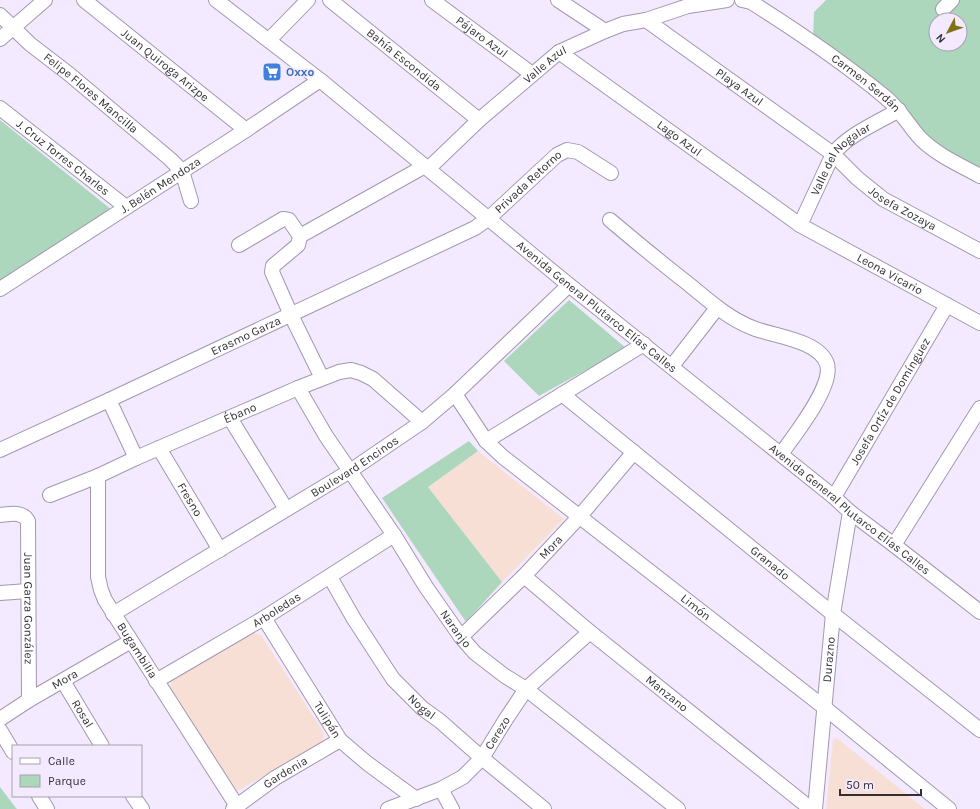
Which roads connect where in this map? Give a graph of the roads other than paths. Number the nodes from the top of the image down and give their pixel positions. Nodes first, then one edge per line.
1 (45, 0) edge
2 (84, 0) edge
3 (216, 0) edge
4 (308, 0) edge
5 (330, 0) edge
6 (432, 0) edge
7 (558, 0) edge
8 (727, 0) edge
9 (742, 0) edge
10 (684, 3) edge
11 (0, 15) edge
12 (646, 20) junction
13 (12, 28) junction
14 (605, 31) junction
15 (0, 39) edge
16 (269, 40) junction
17 (559, 52) junction
18 (532, 74) junction
19 (320, 80) junction
20 (0, 108) edge
21 (899, 110) junction
22 (479, 120) junction
23 (246, 130) junction
24 (833, 154) junction
25 (426, 167) junction
26 (182, 172) junction
27 (611, 172) dead end
28 (980, 176) edge
29 (191, 201) dead end
30 (126, 207) junction
31 (489, 218) junction
32 (610, 220) dead end
33 (800, 225) junction
34 (300, 236) junction
35 (239, 245) dead end
36 (980, 251) edge
37 (570, 285) junction
38 (0, 289) edge
39 (948, 305) junction
40 (717, 308) junction
41 (290, 315) junction
42 (980, 322) edge
43 (644, 344) junction
44 (672, 366) junction
45 (322, 378) junction
46 (298, 388) junction
47 (455, 394) junction
48 (562, 394) junction
49 (109, 400) junction
50 (980, 408) edge
51 (230, 418) junction
52 (422, 422) junction
53 (486, 440) junction
54 (159, 448) junction
55 (0, 450) edge
56 (634, 452) junction
57 (781, 454) junction
58 (136, 458) junction
59 (350, 471) junction
60 (98, 476) junction
61 (50, 495) dead end
62 (834, 497) junction
63 (286, 509) junction
64 (850, 512) junction
65 (0, 515) edge
66 (580, 516) junction
67 (394, 536) junction
68 (894, 545) junction
69 (220, 550) junction
70 (524, 576) junction
71 (330, 577) junction
72 (28, 591) junction
73 (0, 593) edge
74 (980, 612) edge
75 (113, 614) junction
76 (833, 614) junction
77 (264, 618) junction
78 (590, 632) junction
79 (461, 637) junction
80 (131, 641) junction
81 (63, 681) junction
82 (156, 681) junction
83 (526, 689) junction
84 (29, 700) junction
85 (825, 708) junction
86 (0, 719) edge
87 (0, 730) edge
88 (980, 730) edge
89 (340, 740) junction
90 (101, 745) edge
91 (12, 750) edge
92 (482, 758) junction
93 (441, 789) junction
94 (40, 797) edge
95 (135, 797) edge
96 (416, 798) junction
97 (235, 807) edge
98 (47, 809) edge
99 (142, 809) edge
100 (388, 809) edge
101 (452, 809) edge
102 (544, 809) edge
103 (678, 809) edge
104 (811, 809) edge
105 (815, 809) edge
106 (949, 809) edge

1 - 13 street
2 - 23 street, Juan Quiroga Arizpe
3 - 16 street, Avenida General Plutarco Elías Calles
4 - 16 street
5 - 22 street, Bahía Escondida
6 - 18 street, Pájaro Azul
7 - 14 street
8 - 10 street
9 - 21 street, Carmen Serdán
10 - 12 street, Valle Azul
11 - 13 street, Felipe Flores Mancilla
12 - 14 street, Valle Azul
12 - 24 street, Playa Azul
13 - 15 street
13 - 26 street, Felipe Flores Mancilla
14 - 17 street, Valle Azul
16 - 19 street, Avenida General Plutarco Elías Calles
17 - 18 street, Valle Azul
17 - 33 street, Lago Azul
18 - 22 street, Valle Azul
19 - 23 street, J. Belén Mendoza
19 - 25 street, Avenida General Plutarco Elías Calles
20 - 30 street, J. Cruz Torres Charles
21 - 24 street, Valle del Nogalar
21 - 28 street, Carmen Serdán
22 - 25 street, Valle Azul
23 - 26 street, J. Belén Mendoza
24 - 33 street, Valle del Nogalar
24 - 36 street, Josefa Zozaya
25 - 31 street, Avenida General Plutarco Elías Calles
25 - 34 street, Valle Azul
26 - 29 street
26 - 30 street, J. Belén Mendoza
27 - 31 street, Privada Retorno
30 - 38 street, J. Belén Mendoza
31 - 37 street, Avenida General Plutarco Elías Calles
31 - 41 street, Erasmo Garza
32 - 40 street
33 - 39 street, Leona Vicario
34 - 35 street
34 - 41 street
37 - 43 street, Avenida General Plutarco Elías Calles
37 - 47 street, Boulevard Encinos
39 - 42 street, Leona Vicario
39 - 62 street, Josefa Ortíz de Domínguez
40 - 44 street
40 - 57 street
41 - 45 street
41 - 49 street, Erasmo Garza
43 - 44 street, Avenida General Plutarco Elías Calles
43 - 48 street
44 - 57 street, Avenida General Plutarco Elías Calles
45 - 46 street, Ébano
45 - 52 street, Ébano
46 - 51 street, Ébano
46 - 59 street, Naranjo
47 - 52 street, Boulevard Encinos
47 - 53 street, Limón
48 - 53 street
48 - 56 street, Granado
49 - 55 street, Erasmo Garza
49 - 58 street
50 - 68 street
51 - 54 street, Ébano
51 - 63 street
52 - 59 street, Boulevard Encinos
53 - 66 street, Limón
54 - 58 street, Ébano
54 - 69 street, Fresno
56 - 66 street, Mora
56 - 76 street, Granado
57 - 62 street, Avenida General Plutarco Elías Calles
58 - 60 street, Ébano
59 - 63 street, Boulevard Encinos
59 - 67 street, Naranjo
60 - 61 street, Ébano
60 - 75 street, Bugambilia
62 - 64 street, Avenida General Plutarco Elías Calles
63 - 69 street, Boulevard Encinos
64 - 68 street, Avenida General Plutarco Elías Calles
64 - 76 street, Durazno
65 - 72 street, Juan Garza González
66 - 70 street, Mora
66 - 85 street, Limón
67 - 71 street, Arboledas
67 - 79 street, Naranjo
68 - 74 street, Avenida General Plutarco Elías Calles
69 - 75 street, Boulevard Encinos
70 - 78 street, Manzano
70 - 79 street, Mora
71 - 77 street, Arboledas
71 - 92 street, Nogal
72 - 73 street
72 - 84 street, Juan Garza González
75 - 80 street, Bugambilia
76 - 85 street, Durazno
76 - 88 street, Granado
77 - 82 street, Arboledas
77 - 89 street, Tulipán
78 - 83 street, Cerezo
78 - 104 street, Manzano
79 - 83 street, Naranjo
80 - 81 street, Mora
80 - 82 street, Bugambilia
81 - 84 street, Mora
81 - 90 street, Rosal
82 - 97 street, Bugambilia
83 - 92 street, Cerezo
83 - 103 street, Naranjo
84 - 86 street, Mora
85 - 105 street, Durazno
85 - 106 street, Limón
87 - 91 street
89 - 96 street, Tulipán
89 - 97 street, Gardenia
92 - 93 street, Cerezo
92 - 102 street, Nogal
93 - 96 street, Cerezo
93 - 101 street
94 - 98 street
95 - 99 street
96 - 100 street, Cerezo

